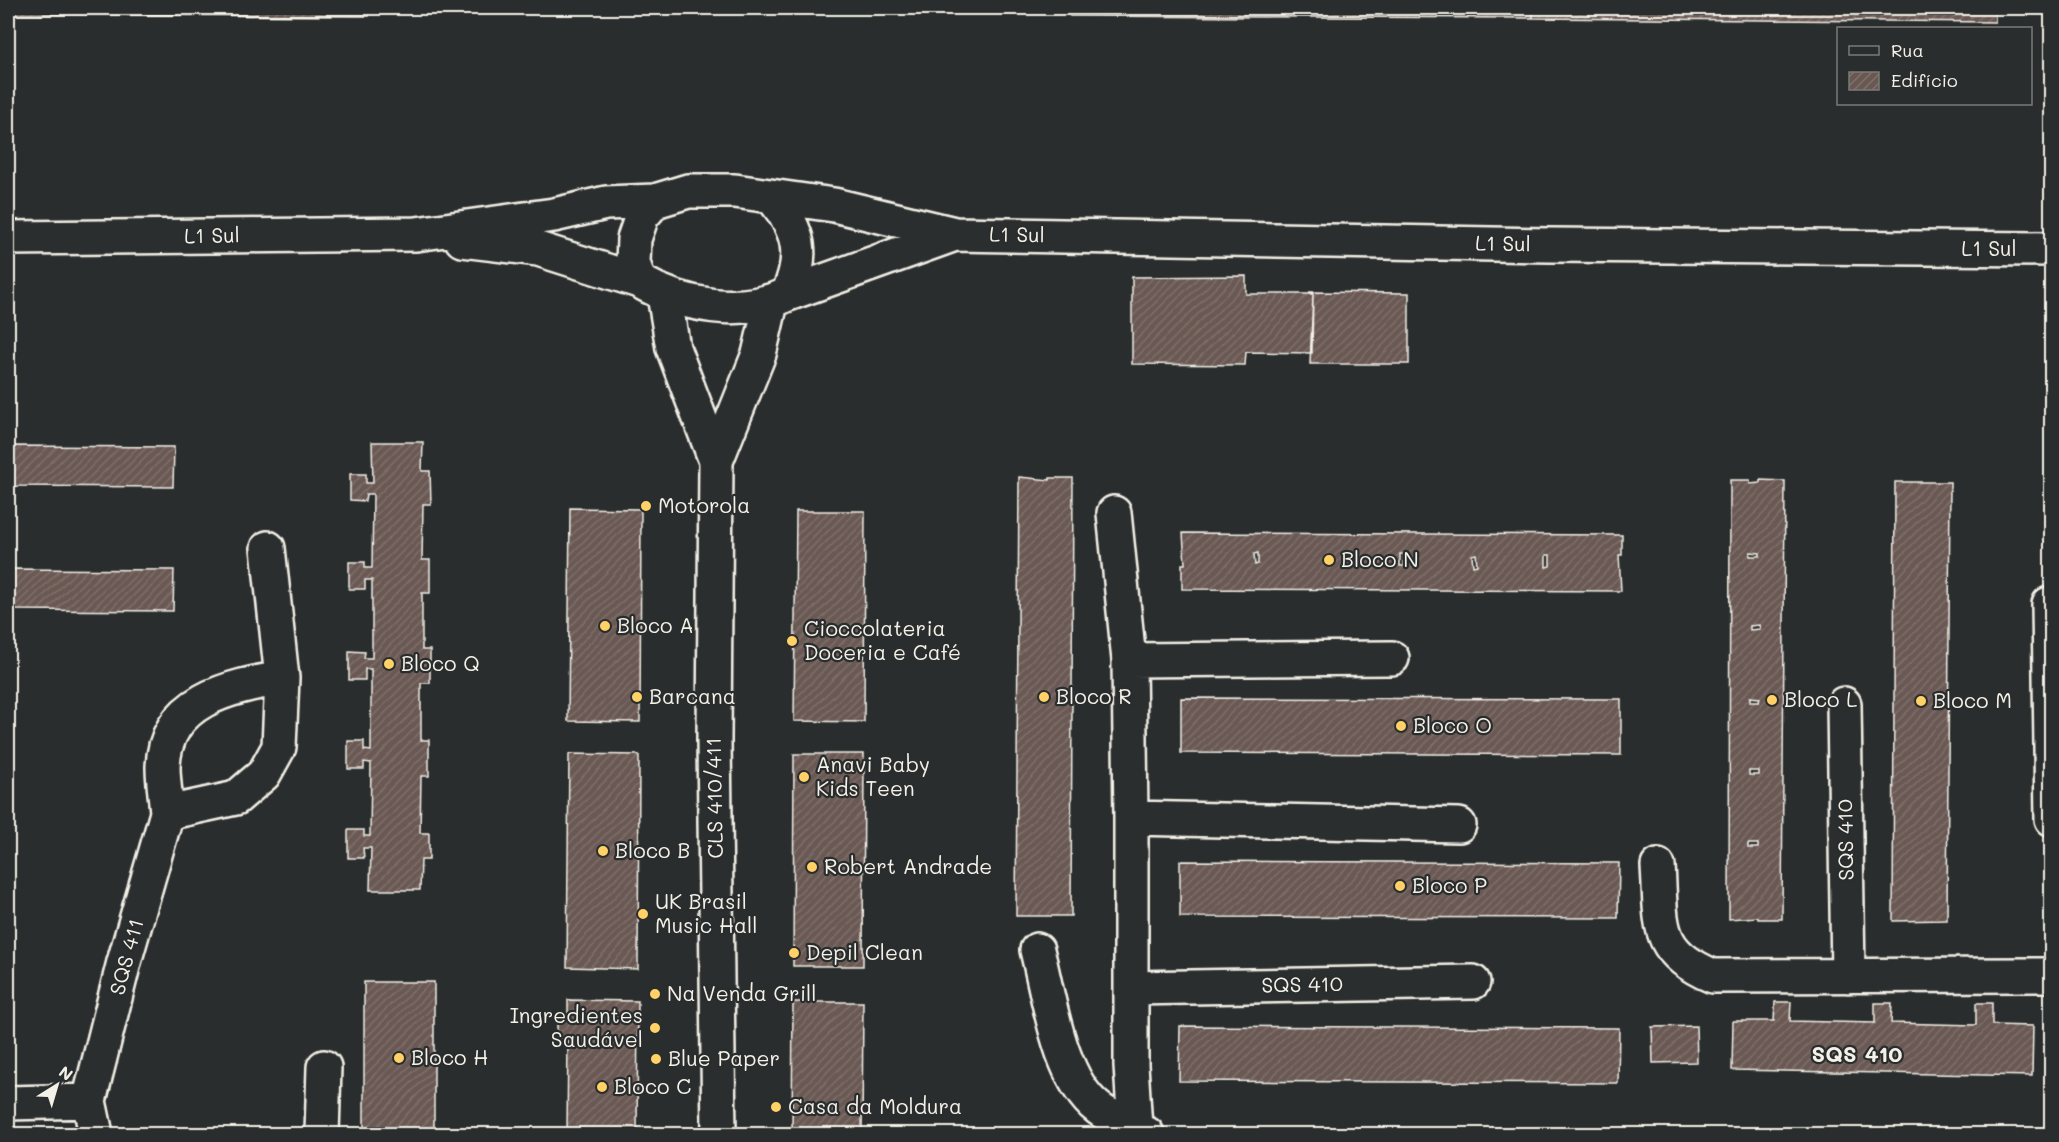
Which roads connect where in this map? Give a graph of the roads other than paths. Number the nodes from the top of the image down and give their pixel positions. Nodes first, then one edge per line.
1 (773, 198) junction
2 (655, 201) junction
3 (834, 205) junction
4 (509, 221) junction
5 (416, 234) junction
6 (955, 234) junction
7 (8, 238) edge
8 (2052, 249) edge
9 (652, 288) junction
10 (780, 298) junction
11 (716, 461) junction
12 (1114, 513) dead end
13 (268, 548) dead end
14 (2052, 604) edge
15 (1392, 658) dead end
16 (1129, 660) junction
17 (282, 678) junction
18 (1844, 704) dead end
19 (2050, 768) edge
20 (167, 813) junction
21 (1131, 818) junction
22 (2052, 819) edge
23 (1459, 825) dead end
24 (1658, 866) dead end
25 (1037, 950) dead end
26 (2052, 975) edge
27 (1848, 976) junction
28 (1473, 982) dead end
29 (1131, 988) junction
30 (324, 1067) dead end
31 (89, 1101) junction
32 (8, 1103) edge
33 (1139, 1132) edge
34 (96, 1134) edge
35 (322, 1134) edge
36 (719, 1134) edge

1 - 2 street
1 - 3 street, L1 Sul
1 - 10 street
2 - 4 street, L1 Sul
2 - 9 street
3 - 4 street
3 - 6 street, L1 Sul
4 - 5 street, L1 Sul
5 - 7 street, L1 Sul
5 - 9 street, L1 Sul
6 - 8 street, L1 Sul
6 - 10 street, L1 Sul
9 - 10 street
9 - 11 street, CLS 410/411
10 - 11 street, CLS 410/411
11 - 36 street, CLS 410/411
12 - 16 street
13 - 17 street
14 - 19 street
15 - 16 street
16 - 21 street
17 - 20 street
17 - 20 street, SQS 411
18 - 27 street, SQS 410
19 - 22 street
20 - 31 street, SQS 411
21 - 23 street
21 - 29 street
24 - 27 street
25 - 33 street
26 - 27 street
28 - 29 street, SQS 410
29 - 33 street
30 - 35 street
31 - 32 street
31 - 34 street, SQS 411

